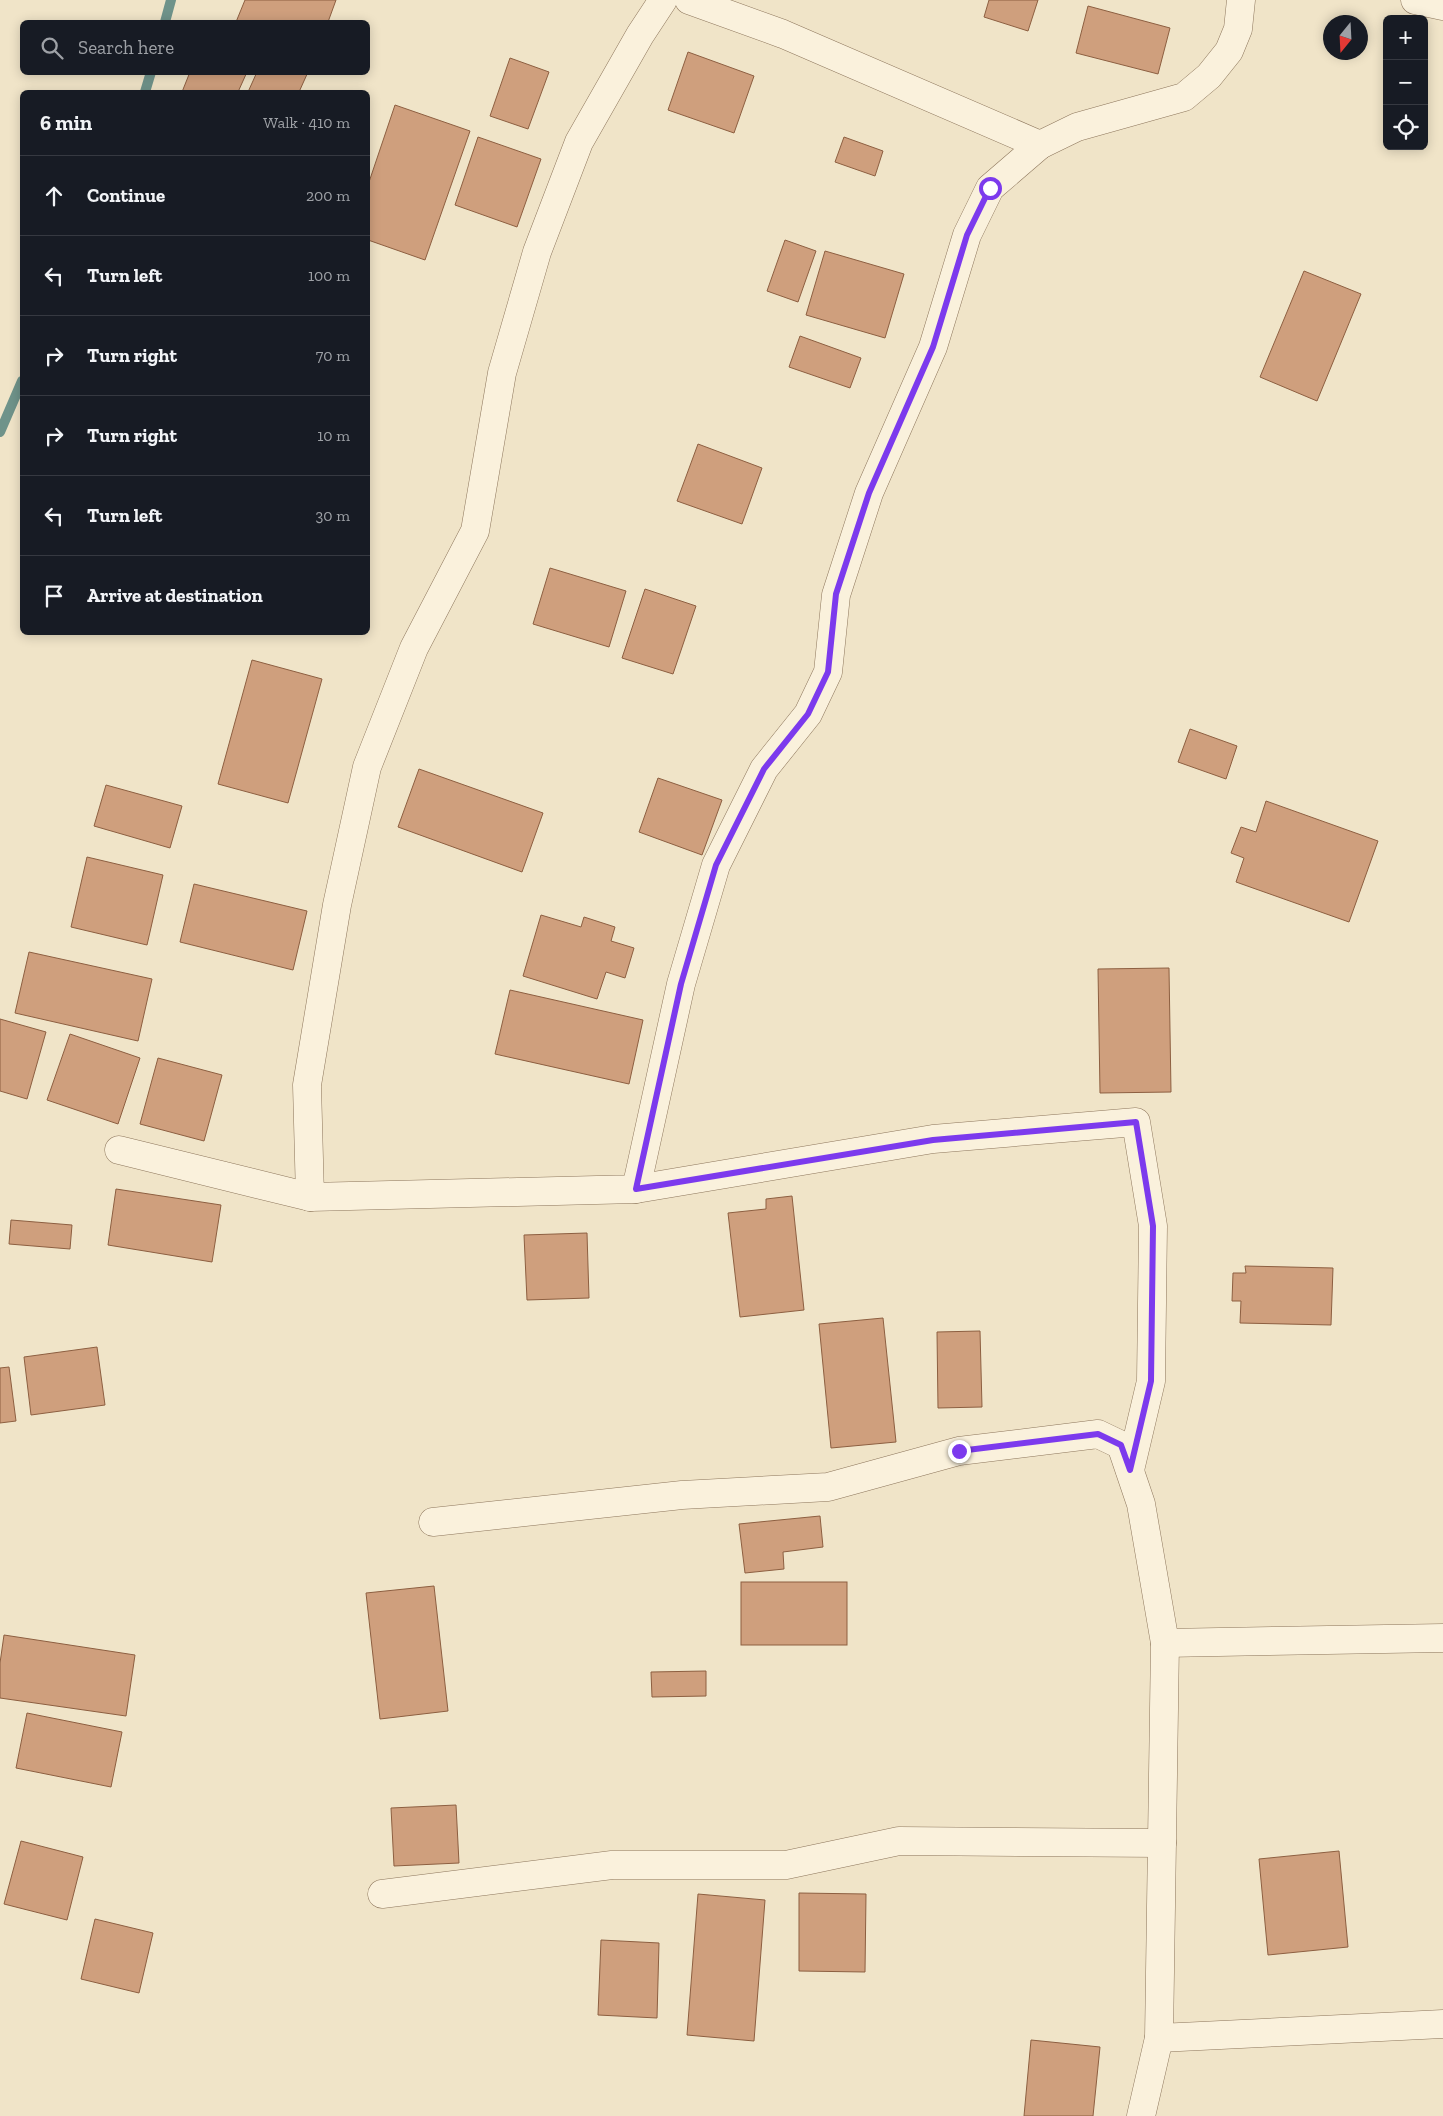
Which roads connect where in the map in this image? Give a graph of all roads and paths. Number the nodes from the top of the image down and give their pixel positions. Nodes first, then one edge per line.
1 (663, 0) edge
2 (689, 0) edge
3 (1241, 0) edge
4 (1415, 0) edge
5 (1443, 6) edge
6 (1040, 145) junction
7 (118, 1150) dead end
8 (636, 1189) junction
9 (310, 1197) junction
10 (1130, 1470) junction
11 (433, 1522) dead end
12 (1443, 1638) edge
13 (1165, 1643) junction
14 (1162, 1843) junction
15 (382, 1894) dead end
16 (1443, 2024) edge
17 (1159, 2038) junction
18 (1141, 2116) edge

1 - 9 street
2 - 6 street
3 - 6 street
4 - 5 street
6 - 8 street
7 - 9 street
8 - 9 street
8 - 10 street
10 - 11 street
10 - 13 street
12 - 13 street
13 - 14 street
14 - 15 street
14 - 17 street
16 - 17 street
17 - 18 street

